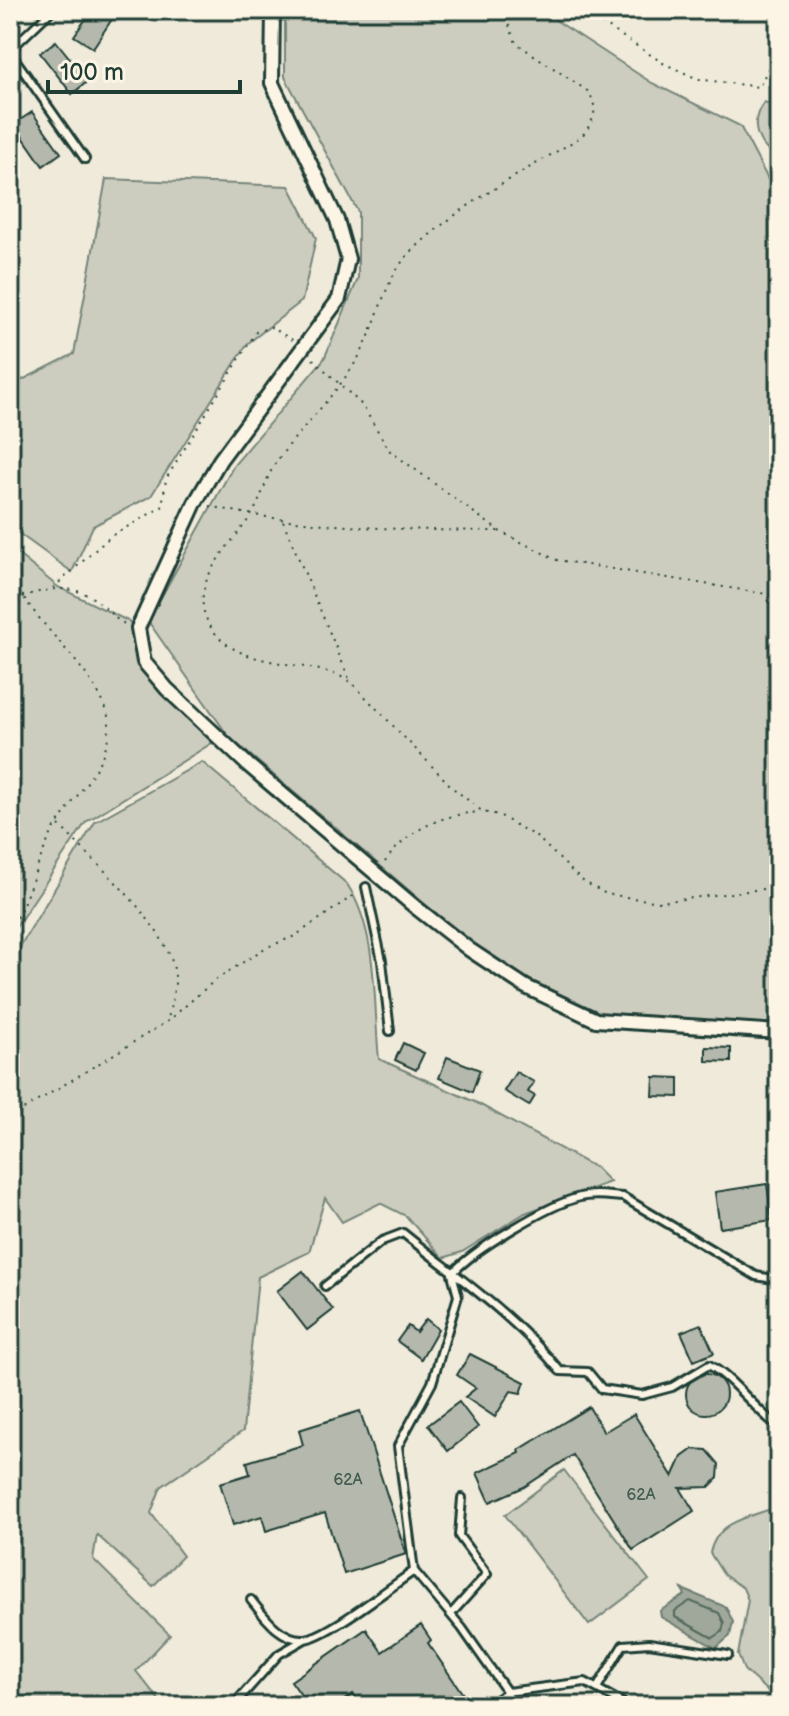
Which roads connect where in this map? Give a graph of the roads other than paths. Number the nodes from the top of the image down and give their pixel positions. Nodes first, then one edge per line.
1 (52, 10) edge
2 (273, 10) edge
3 (10, 51) edge
4 (85, 159) dead end
5 (366, 887) road end
6 (390, 1031) dead end
7 (779, 1032) edge
8 (452, 1274) junction
9 (779, 1280) edge
10 (325, 1286) dead end
11 (779, 1427) edge
12 (462, 1498) dead end
13 (414, 1571) junction
14 (251, 1600) dead end
15 (451, 1614) junction
16 (305, 1639) junction
17 (728, 1655) dead end
18 (597, 1688) junction
19 (507, 1692) junction
20 (238, 1700) dead end
21 (488, 1706) edge
22 (628, 1706) edge

1 - 3 lane
2 - 7 street
3 - 4 lane
5 - 6 lane
8 - 9 lane
8 - 10 lane
8 - 11 lane
8 - 13 lane
12 - 15 lane
13 - 15 lane
13 - 16 lane
14 - 16 lane
15 - 19 lane
16 - 20 lane
17 - 18 lane
18 - 19 lane
18 - 22 lane
19 - 21 lane

